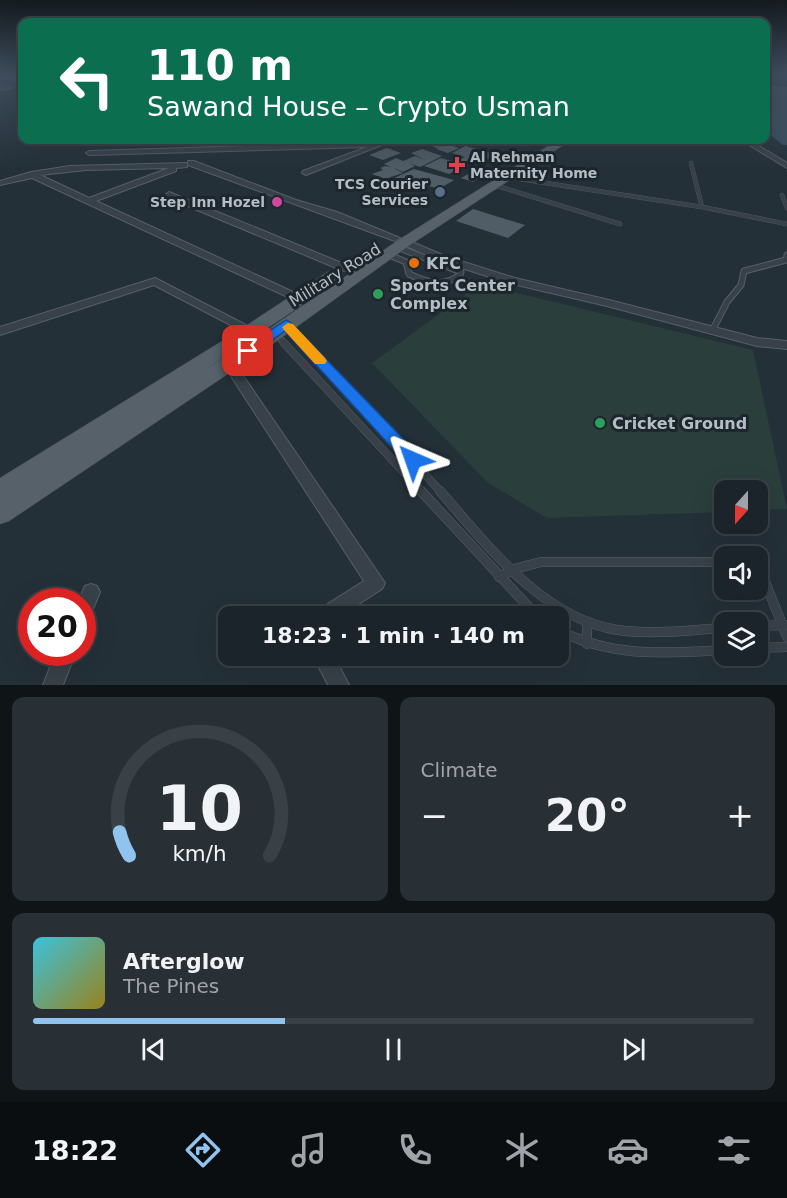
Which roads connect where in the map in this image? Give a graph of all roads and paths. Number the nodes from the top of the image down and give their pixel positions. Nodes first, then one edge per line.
1 (218, 144) edge
2 (336, 144) edge
3 (379, 144) joint
4 (545, 144) edge
5 (559, 144) edge
6 (751, 144) edge
7 (332, 146) junction
8 (230, 148) junction
9 (219, 149) junction
10 (90, 153) dead end
11 (691, 163) dead end
12 (188, 164) junction
13 (787, 166) edge
14 (306, 173) dead end
15 (31, 174) junction
16 (500, 181) junction
17 (0, 183) edge
18 (169, 195) dead end
19 (782, 195) dead end
20 (90, 200) junction
21 (702, 207) junction
22 (787, 208) edge
23 (620, 224) dead end
24 (787, 224) edge
25 (396, 245) junction
26 (787, 255) edge
27 (345, 268) junction
28 (297, 298) junction
29 (313, 305) junction
30 (0, 331) edge
31 (270, 331) junction
32 (712, 331) junction
33 (787, 345) edge
34 (319, 360) junction
35 (229, 363) junction
36 (306, 366) junction
37 (0, 492) edge
38 (0, 513) edge
39 (714, 562) edge
40 (514, 569) junction
41 (499, 577) junction
42 (768, 587) edge
43 (341, 606) edge
44 (527, 606) edge
45 (587, 622) junction
46 (784, 625) edge
47 (768, 626) edge
48 (714, 628) edge
49 (569, 635) edge
50 (787, 637) edge
51 (587, 644) junction
52 (787, 647) edge
53 (768, 648) edge
54 (714, 650) edge
55 (60, 666) edge
56 (329, 666) edge
57 (53, 685) edge
58 (339, 685) edge

1 - 9 street
2 - 7 lane
3 - 7 street
3 - 14 street
4 - 25 main road, Military Road
5 - 16 main road
6 - 13 street
7 - 8 street
8 - 9 street
8 - 12 street
9 - 10 street
11 - 21 lane
12 - 15 street
12 - 20 street
12 - 25 street
15 - 17 street
15 - 20 street
16 - 21 lane
16 - 23 lane
16 - 25 main road
18 - 27 street
19 - 22 lane
20 - 28 street
21 - 24 lane
25 - 25 lane
25 - 27 main road, Military Road
25 - 29 main road
25 - 32 street
26 - 32 lane
27 - 28 main road, Military Road
28 - 29 street
28 - 31 main road, Military Road
29 - 31 main road
30 - 31 street
31 - 34 lane
31 - 35 main road, Military Road
31 - 36 lane
31 - 37 main road, Military Road
32 - 33 street
34 - 36 lane
34 - 40 lane
35 - 38 main road, Military Road
35 - 43 street
36 - 41 lane
39 - 40 lane
40 - 41 lane
40 - 45 lane
41 - 44 lane
42 - 46 lane
45 - 48 lane
45 - 51 lane
46 - 47 lane
46 - 50 lane
49 - 51 lane
51 - 54 lane
52 - 53 lane
55 - 57 street
56 - 58 street

